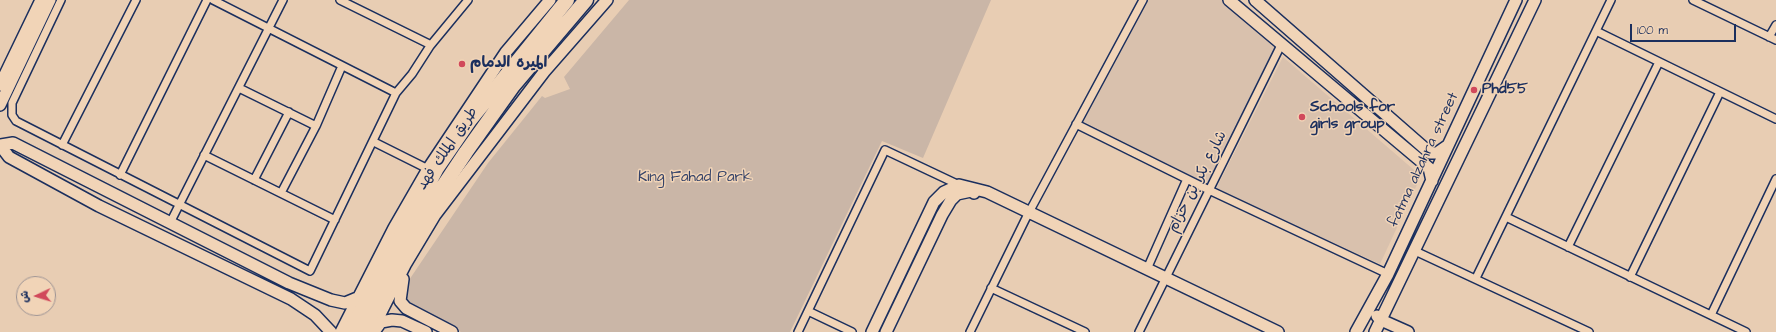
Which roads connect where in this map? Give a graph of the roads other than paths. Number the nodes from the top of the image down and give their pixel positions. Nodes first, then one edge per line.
1 (41, 0) edge
2 (50, 0) edge
3 (61, 0) edge
4 (136, 0) edge
5 (207, 0) edge
6 (213, 0) edge
7 (283, 0) edge
8 (340, 0) edge
9 (467, 0) edge
10 (550, 0) edge
11 (567, 0) edge
12 (586, 0) edge
13 (607, 0) edge
14 (1143, 0) edge
15 (1229, 0) edge
16 (1255, 0) edge
17 (1516, 0) edge
18 (1535, 0) edge
19 (1611, 0) edge
20 (1693, 0) edge
21 (1776, 25) edge
22 (269, 28) junction
23 (1596, 31) junction
24 (1773, 39) edge
25 (431, 45) junction
26 (1281, 45) junction
27 (526, 49) junction
28 (1659, 62) junction
29 (342, 66) junction
30 (0, 85) edge
31 (512, 86) junction
32 (239, 88) junction
33 (1720, 92) junction
34 (396, 93) junction
35 (0, 105) edge
36 (289, 112) junction
37 (1776, 119) edge
38 (1076, 124) junction
39 (316, 126) junction
40 (374, 142) junction
41 (0, 145) edge
42 (62, 145) junction
43 (1448, 146) junction
44 (204, 155) junction
45 (429, 169) junction
46 (120, 175) junction
47 (1187, 179) junction
48 (1776, 179) edge
49 (254, 180) junction
50 (1432, 181) junction
51 (959, 185) junction
52 (1209, 190) junction
53 (281, 193) junction
54 (179, 204) junction
55 (435, 215) junction
56 (1027, 215) junction
57 (1506, 217) junction
58 (335, 220) junction
59 (170, 222) junction
60 (397, 240) junction
61 (1568, 247) junction
62 (1415, 251) junction
63 (405, 265) junction
64 (1147, 269) junction
65 (1388, 274) junction
66 (1630, 277) junction
67 (1476, 278) junction
68 (1163, 280) junction
69 (991, 288) junction
70 (1378, 292) junction
71 (357, 298) junction
72 (808, 311) junction
73 (414, 313) junction
74 (1711, 315) junction
75 (1381, 320) junction
76 (409, 324) junction
77 (331, 332) edge
78 (341, 332) edge
79 (350, 332) edge
80 (362, 332) edge
81 (372, 332) edge
82 (426, 332) edge
83 (452, 332) edge
84 (798, 332) edge
85 (852, 332) edge
86 (872, 332) edge
87 (886, 332) edge
88 (970, 332) edge
89 (1085, 332) edge
90 (1138, 332) edge
91 (1263, 332) edge
92 (1278, 332) edge
93 (1356, 332) edge
94 (1375, 332) edge
95 (1408, 332) edge
96 (1589, 332) edge
97 (1746, 332) edge

1 - 30 street
2 - 35 street
3 - 42 street
4 - 42 street
5 - 46 street
6 - 22 street
7 - 22 street
8 - 25 street
9 - 25 street
10 - 45 street
11 - 27 highway, طريق الملك فهد
12 - 31 highway, طريق الملك فهد
13 - 55 street
14 - 38 street
15 - 26 street
16 - 43 street
17 - 43 street, fatma alzahra street
18 - 62 street
19 - 23 street
20 - 24 street
21 - 24 street
22 - 29 street
22 - 32 street
23 - 28 street
23 - 57 street
25 - 34 street
26 - 50 street
26 - 52 street, شارع بكر بن حزام
27 - 45 highway
27 - 60 highway, طريق الملك فهد
28 - 33 street
28 - 61 street
29 - 34 street
29 - 39 street
31 - 55 highway
31 - 80 highway, طريق الملك فهد
32 - 36 street
32 - 44 street
33 - 37 street
33 - 66 street
34 - 40 street
36 - 39 street
36 - 49 street
38 - 47 street
38 - 56 street
39 - 53 street
40 - 45 street
40 - 58 street
41 - 59 street
41 - 77 street
42 - 46 street
43 - 50 street, fatma alzahra street
44 - 49 street
44 - 54 street
45 - 60 highway
45 - 71 street
46 - 54 street
47 - 52 street
47 - 64 street
48 - 74 street
49 - 53 street
50 - 65 street, fatma alzahra street
51 - 56 street
51 - 72 street
51 - 86 street
52 - 65 street
52 - 68 street, شارع بكر بن حزام
53 - 58 street
54 - 58 street
54 - 59 street
55 - 63 street
56 - 64 street
56 - 68 street
56 - 69 street
56 - 87 street
57 - 61 street
57 - 67 street
59 - 71 street
60 - 79 highway, طريق الملك فهد
61 - 66 street
62 - 67 street
62 - 75 street
63 - 73 street
63 - 81 street
64 - 68 street
65 - 70 street, fatma alzahra street
66 - 74 street
67 - 96 street
68 - 90 street, شارع بكر بن حزام
68 - 91 street
68 - 92 street
69 - 88 street
69 - 89 street
70 - 75 street
70 - 93 street, fatma alzahra street
71 - 78 street
72 - 84 street
72 - 85 street
73 - 76 street
73 - 83 street
74 - 97 street
75 - 94 street
75 - 95 street
76 - 81 street
76 - 82 street

